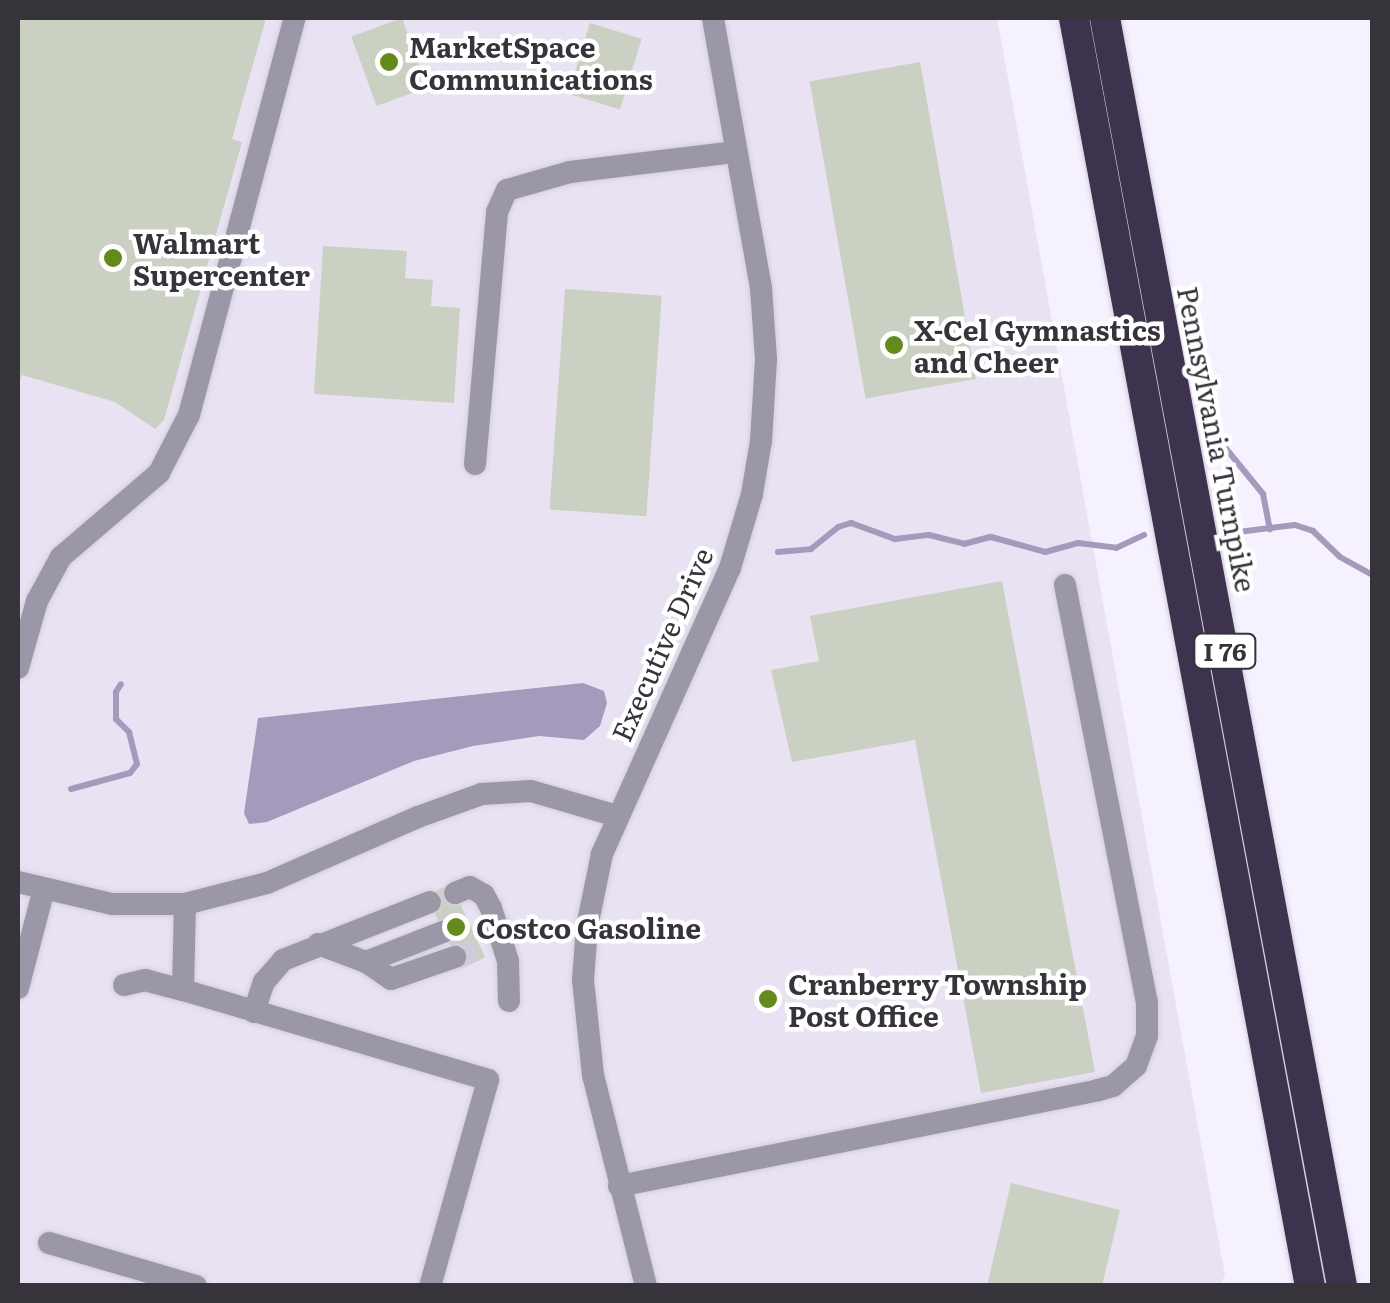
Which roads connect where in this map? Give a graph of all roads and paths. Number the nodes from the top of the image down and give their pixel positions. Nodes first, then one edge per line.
1 (295, 18) edge
2 (712, 18) edge
3 (1074, 18) edge
4 (1105, 18) edge
5 (736, 152) junction
6 (475, 464) dead end
7 (1065, 585) dead end
8 (18, 668) edge
9 (617, 816) junction
10 (18, 882) edge
11 (44, 889) junction
12 (455, 893) dead end
13 (430, 902) dead end
14 (185, 904) junction
15 (493, 914) junction
16 (469, 922) tunnel mouth
17 (443, 932) tunnel mouth
18 (318, 944) junction
19 (454, 958) tunnel mouth
20 (366, 962) junction
21 (124, 985) dead end
22 (18, 988) edge
23 (183, 990) junction
24 (509, 1001) dead end
25 (254, 1012) junction
26 (618, 1186) junction
27 (49, 1243) dead end
28 (196, 1286) edge
29 (430, 1286) edge
30 (646, 1286) edge
31 (1310, 1286) edge
32 (1342, 1286) edge

1 - 8 street
2 - 5 street, Executive Drive
3 - 31 highway, I 76
4 - 32 highway, Pennsylvania Turnpike / I 76
5 - 6 street
5 - 9 street, Executive Drive
7 - 26 street
9 - 14 street
9 - 26 street, Executive Drive
10 - 11 street
11 - 14 street
11 - 22 street
12 - 15 street
13 - 18 street
14 - 23 street
15 - 16 street
15 - 24 street
17 - 20 street
18 - 20 street
18 - 25 street
19 - 20 street
21 - 23 street
23 - 25 street
25 - 29 street
26 - 30 street, Executive Drive
27 - 28 street

